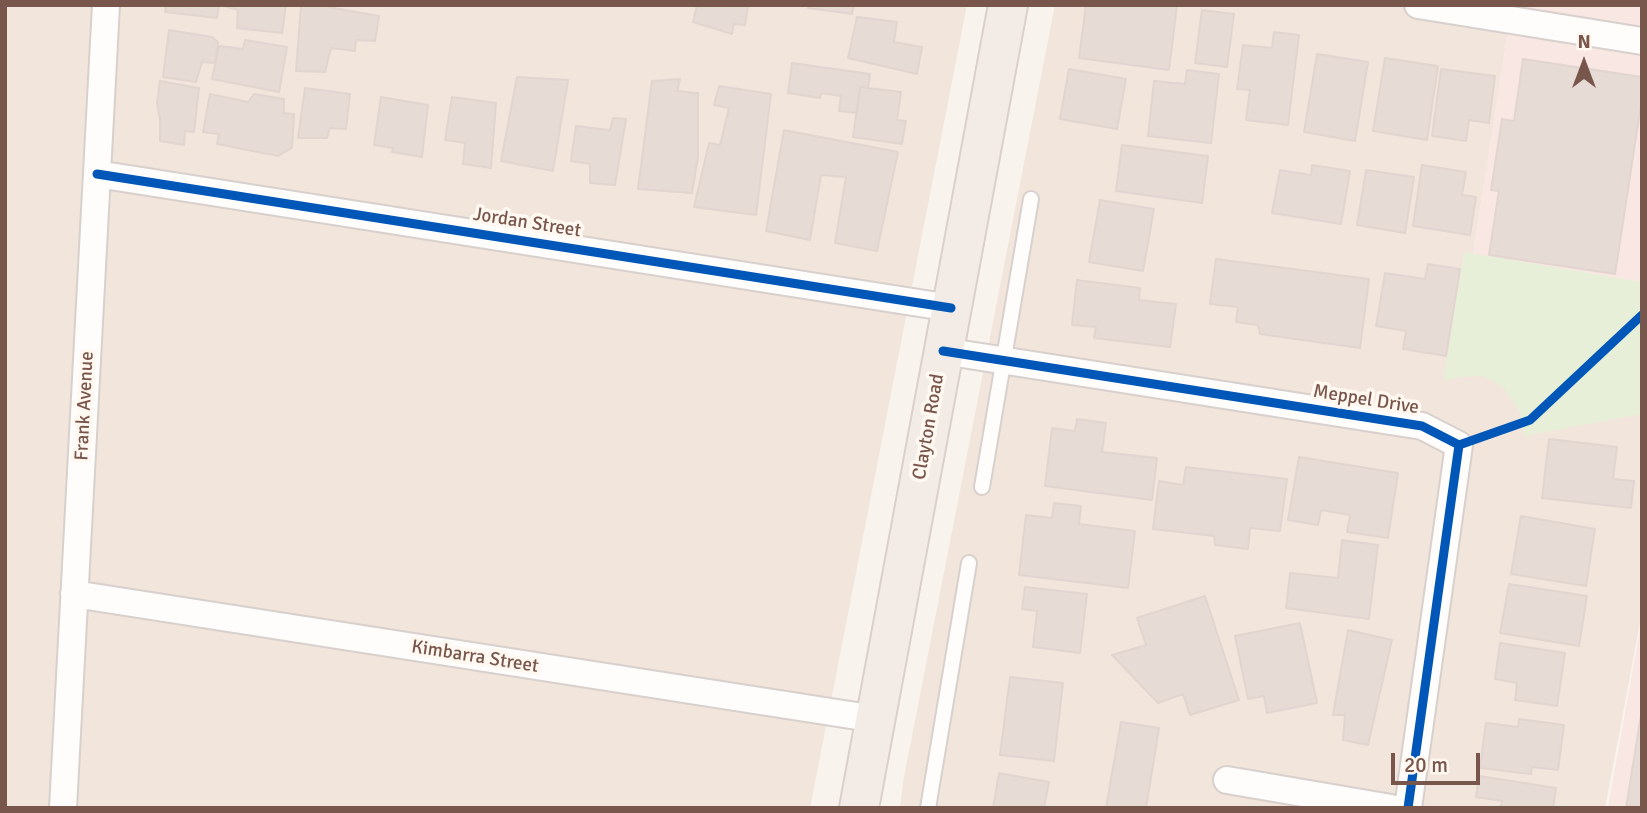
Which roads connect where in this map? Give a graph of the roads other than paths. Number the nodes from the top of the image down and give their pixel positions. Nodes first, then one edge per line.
1 (106, 5) edge
2 (1008, 5) edge
3 (1418, 5) edge
4 (1642, 41) edge
5 (97, 174) junction
6 (1031, 199) dead end
7 (951, 308) junction
8 (943, 351) junction
9 (1005, 362) junction
10 (982, 487) dead end
11 (969, 563) dead end
12 (74, 594) junction
13 (876, 719) junction
14 (1227, 780) dead end
15 (63, 808) edge
16 (859, 808) edge
17 (929, 808) edge
18 (1391, 808) edge
19 (1408, 808) edge

1 - 5 street, Frank Avenue
2 - 7 main road, Clayton Road
3 - 4 street
5 - 7 street, Jordan Street
5 - 12 street, Frank Avenue
6 - 9 lane
7 - 8 main road, Clayton Road
8 - 9 street, Meppel Drive
8 - 13 main road, Clayton Road
9 - 10 lane
9 - 19 street, Meppel Drive
11 - 17 lane
12 - 13 street, Kimbarra Street
12 - 15 street, Frank Avenue
13 - 16 main road, Clayton Road
14 - 18 street

